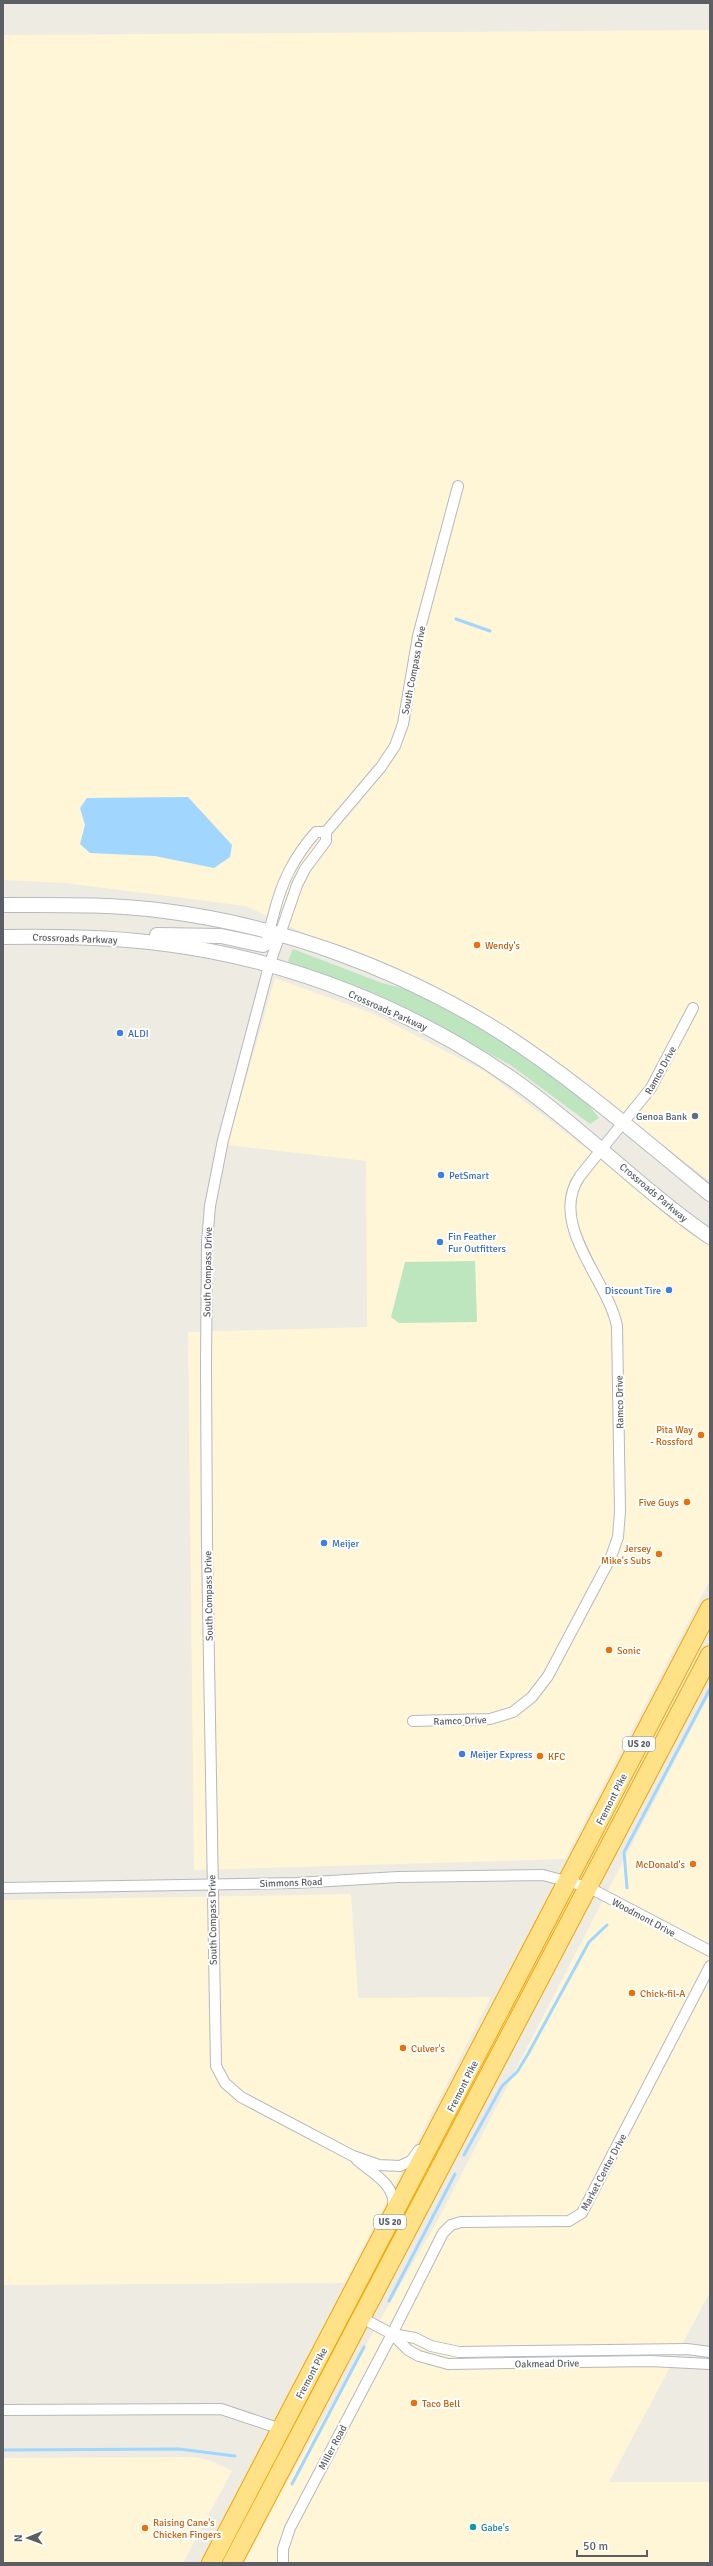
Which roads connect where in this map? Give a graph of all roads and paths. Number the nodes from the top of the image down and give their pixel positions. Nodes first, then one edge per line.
1 (458, 486) dead end
2 (326, 832) junction
3 (3, 905) edge
4 (33, 905) junction
5 (3, 913) edge
6 (273, 936) junction
7 (3, 937) edge
8 (90, 937) junction
9 (269, 966) junction
10 (693, 1008) dead end
11 (623, 1123) junction
12 (602, 1148) junction
13 (710, 1194) edge
14 (710, 1237) edge
15 (710, 1608) edge
16 (710, 1655) edge
17 (414, 1721) dead end
18 (212, 1884) junction
19 (578, 1884) junction
20 (3, 1888) edge
21 (710, 1951) edge
22 (710, 1966) edge
23 (448, 2113) junction
24 (353, 2156) junction
25 (393, 2217) junction
26 (344, 2309) junction
27 (362, 2318) junction
28 (392, 2334) junction
29 (710, 2352) edge
30 (710, 2364) edge
31 (3, 2410) edge
32 (307, 2422) junction
33 (282, 2429) junction
34 (211, 2563) edge
35 (232, 2563) edge
36 (283, 2563) edge

1 - 2 street, South Compass Drive
2 - 6 street, South Compass Drive
2 - 6 street, South Compass Drive
3 - 4 street
4 - 5 street
4 - 6 street
6 - 8 street
6 - 9 street, South Compass Drive
6 - 11 street
7 - 8 street, Crossroads Parkway
8 - 9 street, Crossroads Parkway
9 - 12 street, Crossroads Parkway
9 - 18 street, South Compass Drive
10 - 11 street, Ramco Drive
11 - 12 street, Ramco Drive
11 - 13 street
12 - 14 street, Crossroads Parkway
12 - 17 street, Ramco Drive
15 - 19 highway, Fremont Pike / US 20
16 - 19 highway, Fremont Pike / US 20
18 - 19 street, Simmons Road
18 - 20 street, Simmons Road
18 - 24 street, South Compass Drive
19 - 21 street, Woodmont Drive
19 - 23 highway, Fremont Pike / US 20
19 - 27 highway, Fremont Pike / US 20
22 - 28 street, Market Center Drive
23 - 24 street, South Compass Drive
23 - 25 highway, Fremont Pike / US 20
24 - 25 street, South Compass Drive
25 - 26 highway, Fremont Pike / US 20
25 - 27 highway
26 - 32 highway
26 - 33 highway, Fremont Pike / US 20
27 - 28 street, Oakmead Drive
27 - 32 highway, Fremont Pike / US 20
28 - 29 street, Oakmead Drive
28 - 30 street, Oakmead Drive
28 - 36 street, Miller Road
31 - 33 street
32 - 35 highway, Fremont Pike / US 20
33 - 34 highway, Fremont Pike / US 20

